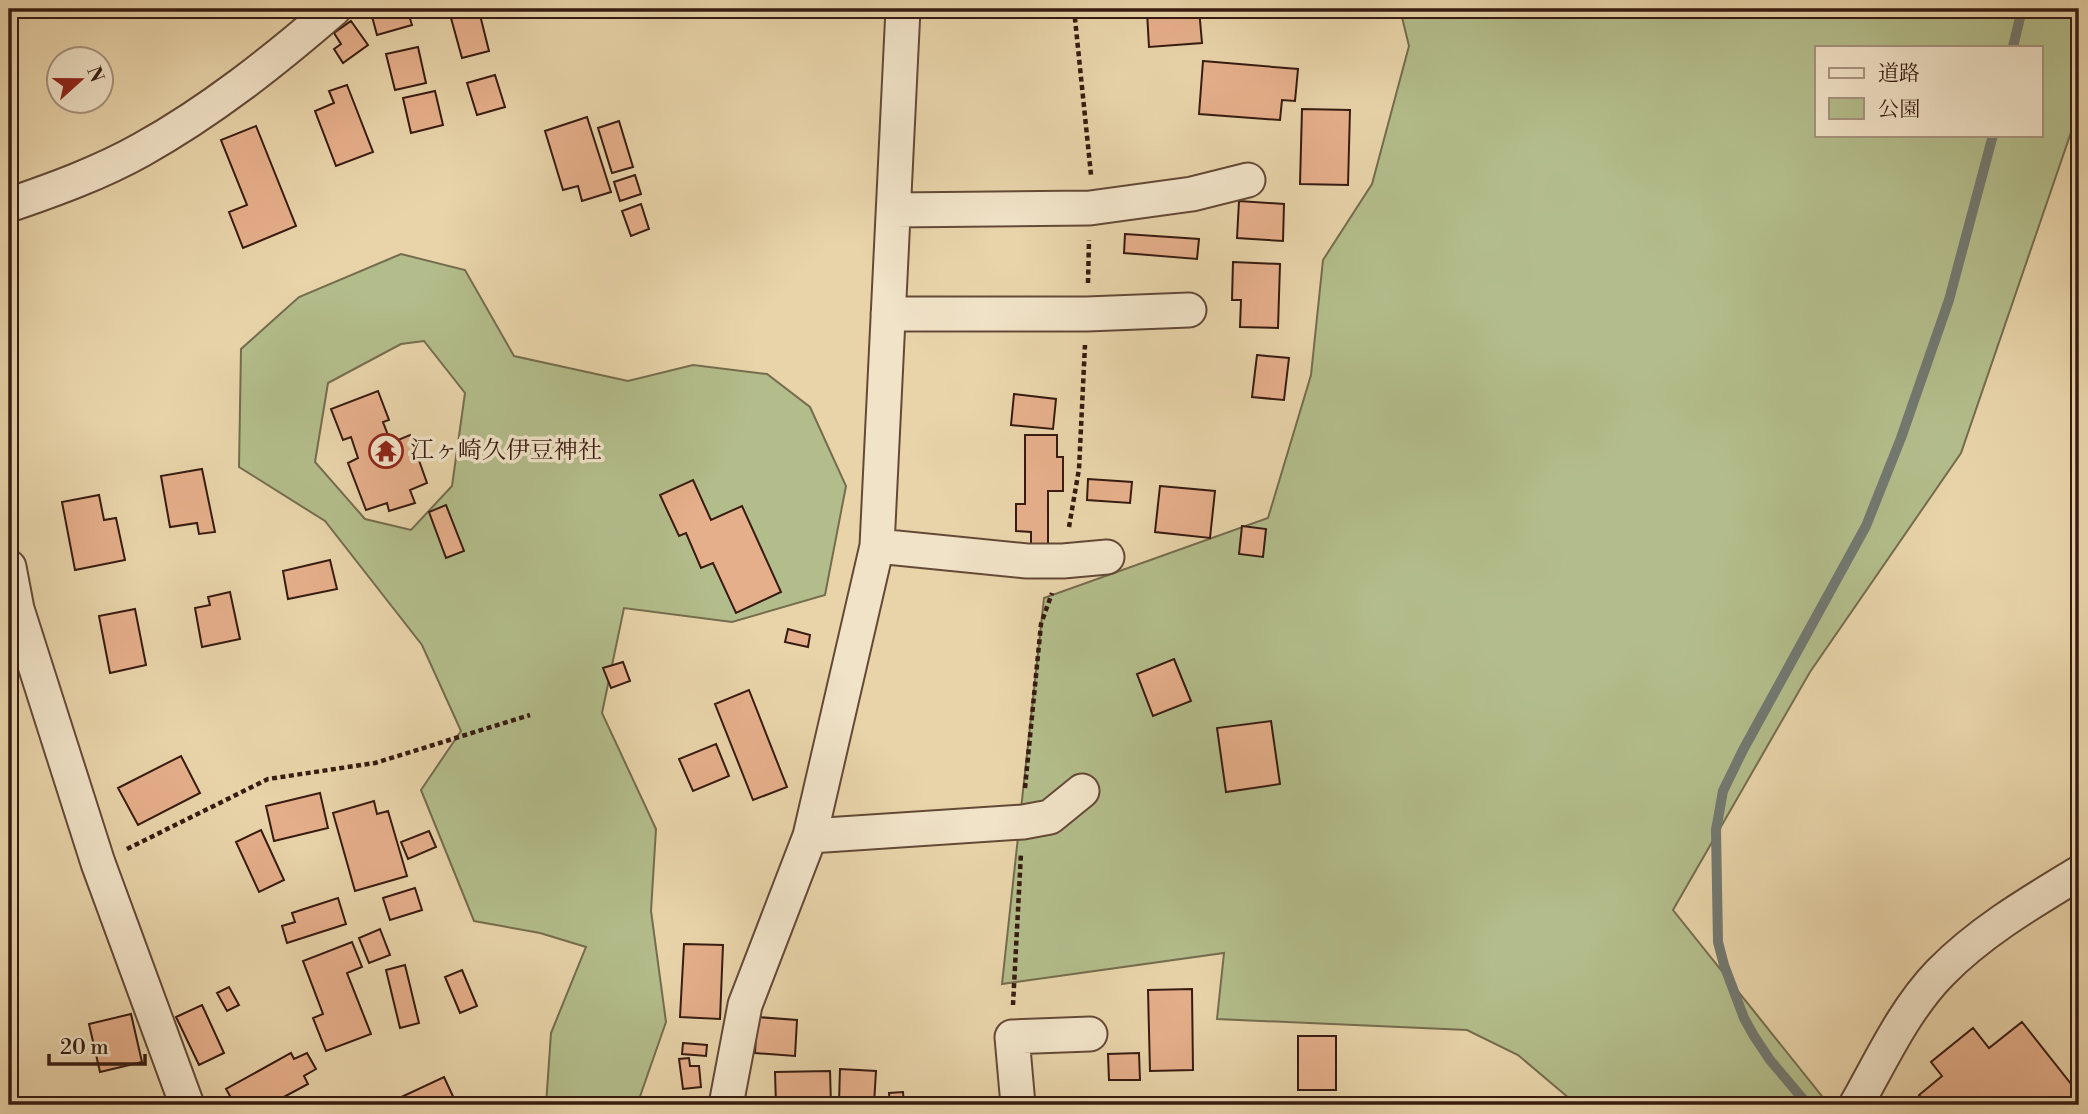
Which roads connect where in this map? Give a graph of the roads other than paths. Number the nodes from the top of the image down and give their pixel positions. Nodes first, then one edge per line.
1 (334, 9) edge
2 (903, 9) edge
3 (1248, 180) dead end
4 (9, 205) edge
5 (894, 210) junction
6 (1189, 310) dead end
7 (888, 314) junction
8 (877, 546) junction
9 (1107, 557) dead end
10 (9, 567) edge
11 (1082, 791) dead end
12 (810, 836) junction
13 (2079, 873) edge
14 (1090, 1034) dead end
15 (187, 1105) edge
16 (726, 1105) edge
17 (1018, 1105) edge
18 (1856, 1105) edge

1 - 4 street
2 - 5 street
3 - 5 street
5 - 7 street
6 - 7 street
7 - 8 street
8 - 9 street
8 - 12 street
10 - 15 street
11 - 12 street
12 - 16 street
13 - 18 street
14 - 17 street

